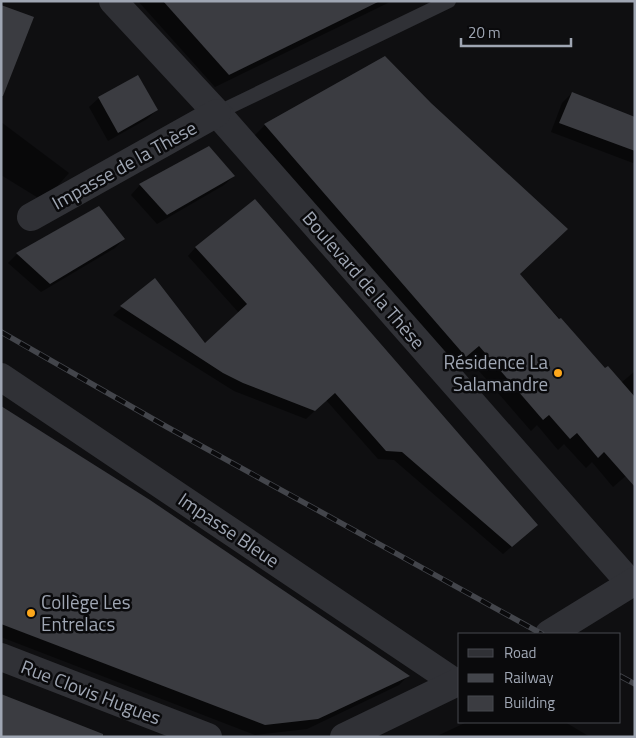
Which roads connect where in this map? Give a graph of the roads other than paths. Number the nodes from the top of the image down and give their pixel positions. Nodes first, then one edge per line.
1 (113, 1) edge
2 (449, 1) edge
3 (217, 113) junction
4 (31, 217) dead end
5 (1, 377) edge
6 (633, 582) edge
7 (551, 633) edge
8 (1, 657) edge
9 (458, 682) edge
10 (208, 737) edge
11 (344, 737) edge

1 - 3 street, Boulevard de la Thèse
2 - 3 lane
3 - 4 street, Impasse de la Thèse
3 - 6 street, Boulevard de la Thèse
5 - 9 street, Impasse Bleue
6 - 7 street
8 - 10 street, Rue Clovis Hugues
9 - 11 street

